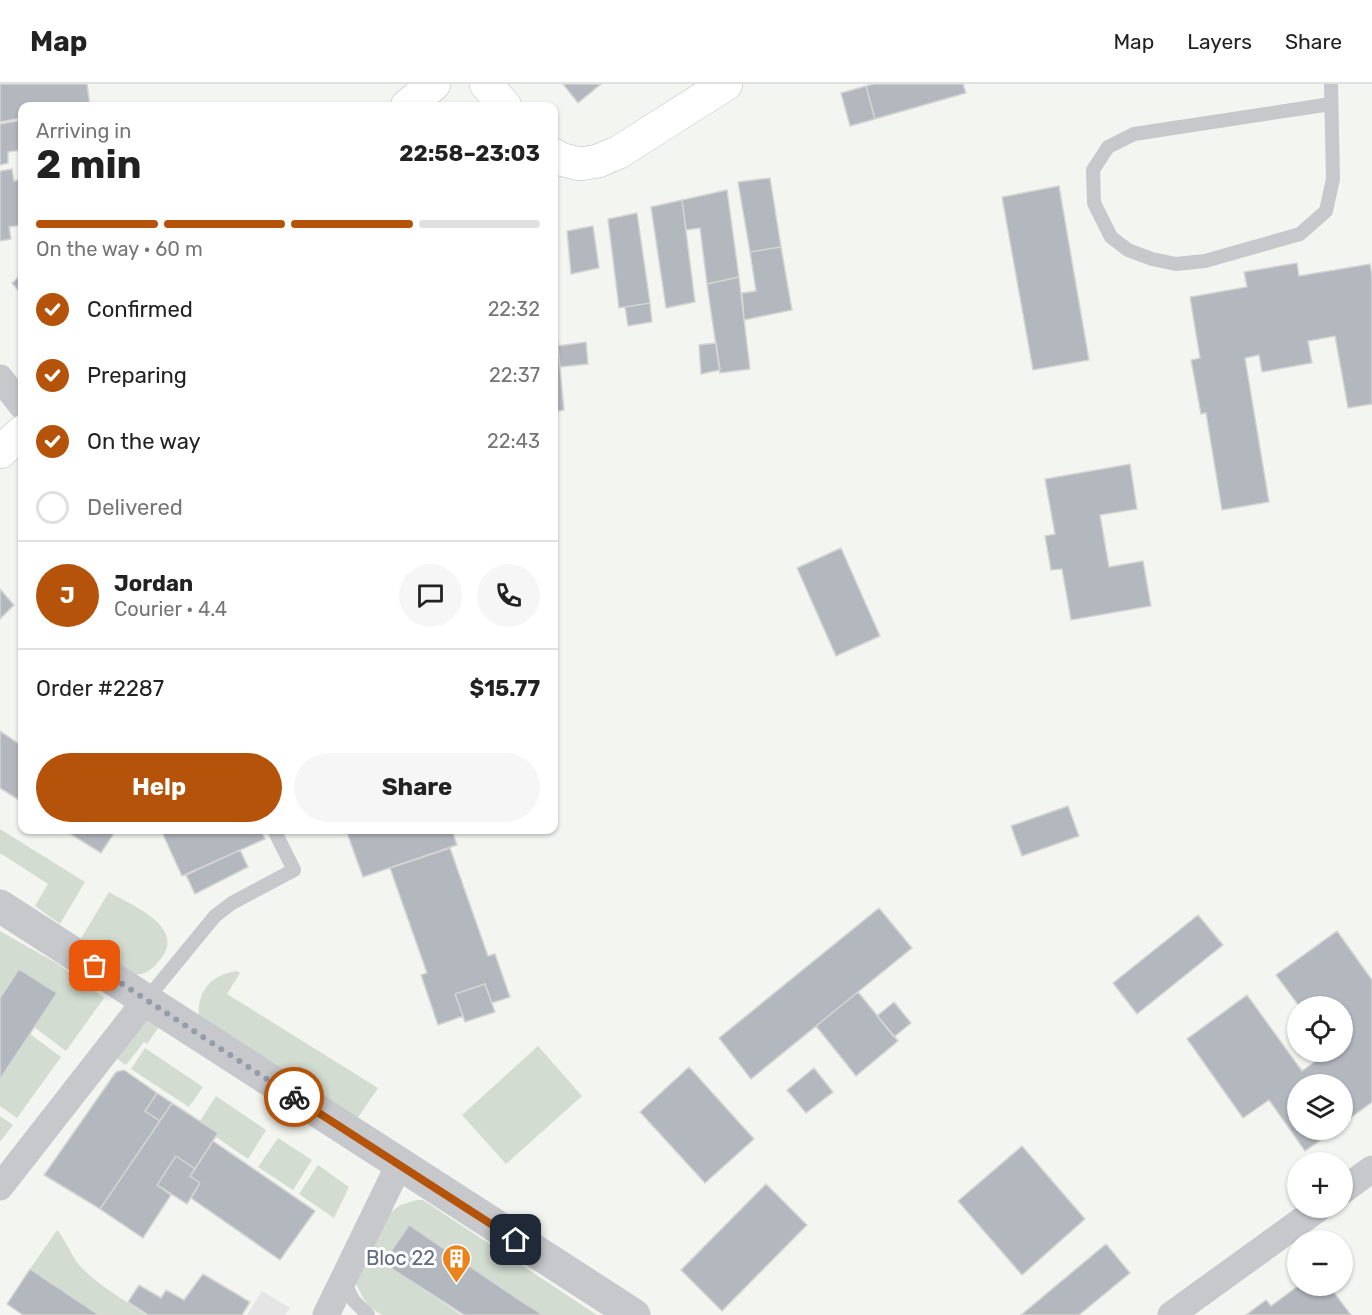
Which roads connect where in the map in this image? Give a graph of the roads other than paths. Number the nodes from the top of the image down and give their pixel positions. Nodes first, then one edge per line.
1 (434, 84) edge
2 (486, 84) edge
3 (726, 84) edge
4 (1331, 84) edge
5 (412, 102) edge
6 (502, 102) edge
7 (1331, 104) junction
8 (558, 160) edge
9 (0, 378) edge
10 (18, 401) edge
11 (18, 436) edge
12 (0, 452) edge
13 (276, 834) edge
14 (0, 906) edge
15 (146, 1000) junction
16 (399, 1165) junction
17 (1372, 1169) edge
18 (1353, 1183) edge
19 (0, 1187) edge
20 (1305, 1218) edge
21 (343, 1281) junction
22 (327, 1315) edge
23 (368, 1315) edge
24 (634, 1315) edge
25 (1171, 1315) edge

1 - 5 main road
2 - 6 main road
3 - 8 main road
4 - 7 lane
7 - 7 lane
9 - 10 street
11 - 12 main road
13 - 15 lane
14 - 15 street
15 - 16 street
15 - 19 street
16 - 21 street
16 - 24 street
17 - 18 street
20 - 25 street
21 - 22 street
21 - 23 lane

